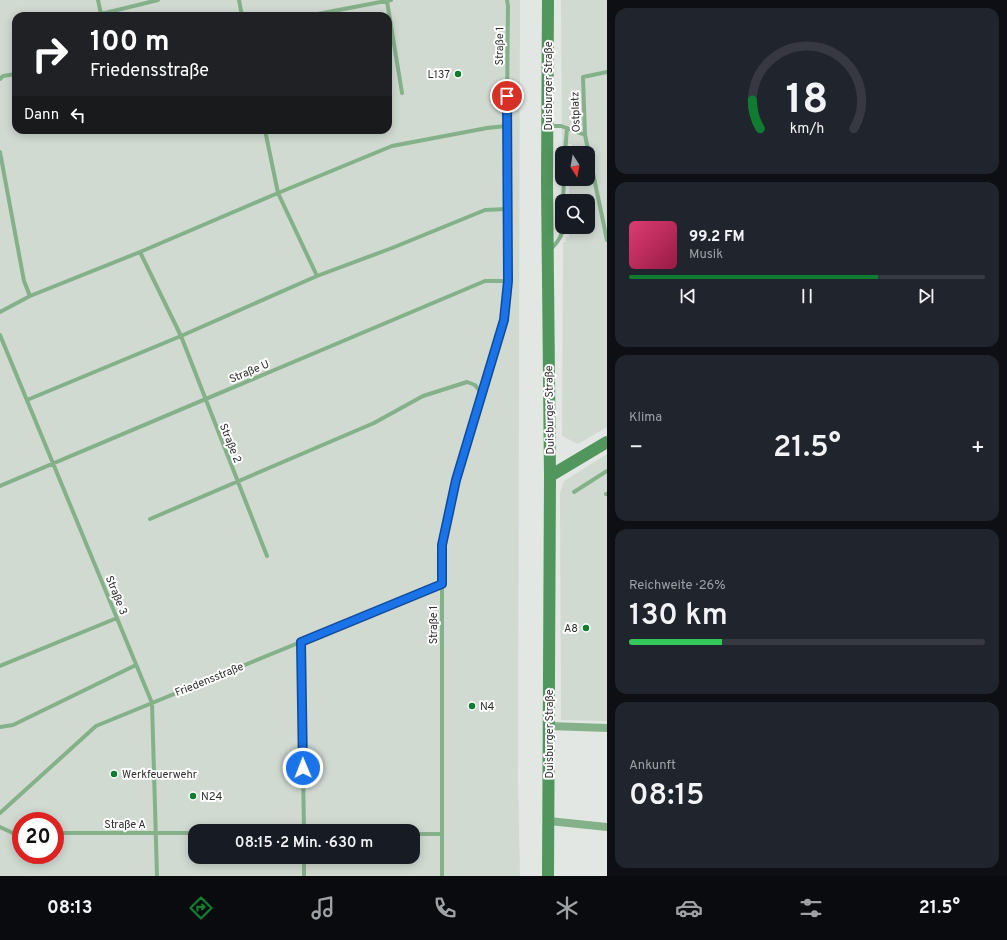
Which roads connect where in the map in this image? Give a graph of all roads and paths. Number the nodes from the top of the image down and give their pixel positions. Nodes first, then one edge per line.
1 (98, 0) edge
2 (158, 0) edge
3 (239, 0) edge
4 (389, 0) edge
5 (507, 0) edge
6 (548, 0) edge
7 (100, 12) edge
8 (112, 12) edge
9 (241, 12) edge
10 (328, 12) edge
11 (391, 12) edge
12 (392, 21) edge
13 (607, 72) edge
14 (12, 75) edge
15 (1, 78) edge
16 (402, 93) dead end
17 (506, 126) junction
18 (548, 126) junction
19 (567, 128) junction
20 (266, 134) edge
21 (585, 135) junction
22 (566, 146) edge
23 (0, 152) edge
24 (278, 193) junction
25 (506, 208) junction
26 (562, 234) edge
27 (607, 240) edge
28 (140, 252) junction
29 (548, 253) junction
30 (317, 276) junction
31 (508, 281) junction
32 (30, 296) junction
33 (0, 312) edge
34 (0, 335) edge
35 (181, 336) junction
36 (482, 394) junction
37 (204, 399) junction
38 (27, 400) junction
39 (607, 442) edge
40 (53, 464) junction
41 (607, 471) edge
42 (550, 476) junction
43 (237, 481) junction
44 (0, 486) edge
45 (574, 492) dead end
46 (150, 519) dead end
47 (267, 556) dead end
48 (442, 584) junction
49 (117, 618) junction
50 (301, 642) junction
51 (136, 665) junction
52 (0, 666) edge
53 (152, 703) junction
54 (549, 726) junction
55 (0, 728) edge
56 (607, 728) edge
57 (0, 813) edge
58 (549, 821) junction
59 (304, 824) edge
60 (0, 827) edge
61 (607, 827) edge
62 (12, 833) edge
63 (64, 833) edge
64 (156, 833) junction
65 (188, 833) edge
66 (420, 834) edge
67 (442, 834) junction
68 (304, 864) edge
69 (157, 876) edge
70 (304, 876) edge
71 (442, 876) edge
72 (548, 876) edge

1 - 7 lane
2 - 8 lane
3 - 9 lane
4 - 10 lane
4 - 11 lane
5 - 17 lane, Straße 1
6 - 18 main road, Duisburger Straße
12 - 16 lane
13 - 21 lane, Ostplatz
14 - 15 lane
17 - 24 lane
17 - 25 lane, Straße 1
18 - 19 lane
18 - 29 main road, Duisburger Straße
19 - 21 lane
19 - 22 lane
20 - 24 lane
21 - 27 lane, Ostplatz
23 - 32 lane
24 - 28 lane
24 - 30 lane
25 - 30 lane
25 - 31 lane, Straße 1
26 - 29 lane
28 - 32 lane
28 - 35 lane, Straße 2
29 - 42 main road, Duisburger Straße
30 - 35 lane
31 - 36 lane, Straße 1
31 - 37 lane, Straße U
32 - 33 lane
34 - 38 lane, Straße 3
35 - 37 lane, Straße 2
35 - 38 lane
36 - 43 lane
36 - 48 lane, Straße 1
37 - 40 lane, Straße U
37 - 43 lane, Straße 2
38 - 40 lane, Straße 3
39 - 42 main road
40 - 44 lane, Straße U
40 - 49 lane, Straße 3
41 - 45 lane
42 - 54 main road, Duisburger Straße
43 - 46 lane
43 - 47 lane, Straße 2
48 - 50 lane, Friedensstraße
48 - 67 lane, Straße 1
49 - 51 lane, Straße 3
49 - 52 lane
50 - 53 lane, Friedensstraße
50 - 59 lane
51 - 53 lane, Straße 3
51 - 55 lane
53 - 57 lane, Friedensstraße
53 - 64 lane, Straße 3
54 - 56 street
54 - 58 main road, Duisburger Straße
58 - 61 street
58 - 72 main road, Duisburger Straße
60 - 62 lane
63 - 64 lane, Straße A
64 - 65 lane, Straße A
64 - 69 lane, Straße 3
66 - 67 lane
67 - 71 lane, Straße 1
68 - 70 lane

